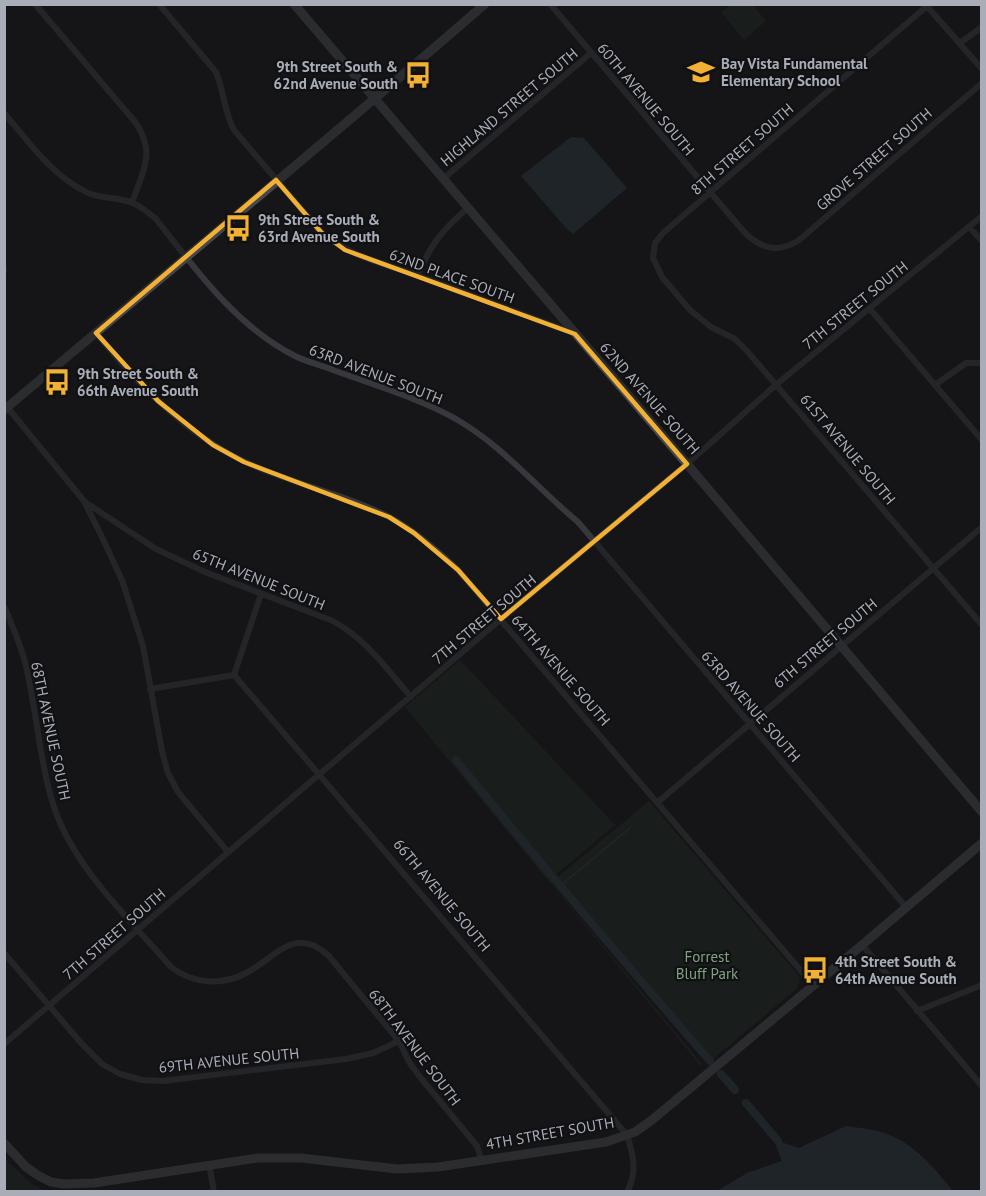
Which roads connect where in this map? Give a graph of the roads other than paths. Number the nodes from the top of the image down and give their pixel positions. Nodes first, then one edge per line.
1 (35, 4) edge
2 (159, 4) edge
3 (294, 4) edge
4 (485, 4) edge
5 (550, 4) edge
6 (926, 5) edge
7 (981, 27) edge
8 (960, 43) junction
9 (591, 53) junction
10 (981, 69) edge
11 (981, 83) edge
12 (375, 99) junction
13 (4, 113) edge
14 (443, 179) junction
15 (276, 180) junction
16 (710, 193) junction
17 (132, 203) junction
18 (468, 208) junction
19 (981, 216) edge
20 (969, 226) junction
21 (981, 241) edge
22 (780, 248) joint
23 (186, 256) junction
24 (418, 275) junction
25 (684, 303) joint
26 (870, 309) junction
27 (96, 333) junction
28 (575, 334) junction
29 (981, 363) edge
30 (777, 384) junction
31 (935, 385) junction
32 (6, 407) edge
33 (981, 440) edge
34 (687, 464) junction
35 (84, 501) junction
36 (981, 527) edge
37 (594, 541) junction
38 (933, 568) junction
39 (261, 594) junction
40 (4, 606) edge
41 (501, 619) junction
42 (981, 625) edge
43 (841, 645) junction
44 (234, 675) junction
45 (150, 689) junction
46 (411, 697) junction
47 (750, 723) junction
48 (320, 775) junction
49 (658, 802) junction
50 (981, 812) edge
51 (981, 843) edge
52 (228, 852) junction
53 (906, 907) junction
54 (138, 929) junction
55 (862, 945) junction
56 (4, 953) edge
57 (814, 986) junction
58 (980, 987) edge
59 (50, 1006) junction
60 (917, 1011) junction
61 (399, 1041) junction
62 (4, 1044) edge
63 (981, 1086) edge
64 (627, 1135) junction
65 (4, 1143) edge
66 (482, 1161) junction
67 (209, 1164) junction
68 (214, 1191) edge
69 (627, 1191) edge

1 - 17 street
2 - 15 street, 62ND PLACE SOUTH
3 - 12 street, 62ND AVENUE SOUTH
4 - 12 street
5 - 9 street, 60TH AVENUE SOUTH
6 - 8 street
6 - 16 street, 8TH STREET SOUTH
7 - 8 street
8 - 10 street
9 - 14 street, HIGHLAND STREET SOUTH
9 - 16 street, 60TH AVENUE SOUTH
11 - 22 street, GROVE STREET SOUTH
12 - 14 street, 62ND AVENUE SOUTH
12 - 15 street
13 - 17 street, 63RD AVENUE SOUTH
14 - 18 street, 62ND AVENUE SOUTH
15 - 23 street
15 - 24 street, 62ND PLACE SOUTH
16 - 22 street, 60TH AVENUE SOUTH
16 - 25 street, 8TH STREET SOUTH
17 - 23 street, 63RD AVENUE SOUTH
18 - 24 street
18 - 28 street, 62ND AVENUE SOUTH
19 - 20 street, 7TH STREET SOUTH
20 - 21 street
20 - 26 street, 7TH STREET SOUTH
23 - 27 street
23 - 37 street, 63RD AVENUE SOUTH
24 - 28 street, 62ND PLACE SOUTH
25 - 30 street, 61ST AVENUE SOUTH
26 - 30 street, 7TH STREET SOUTH
26 - 31 street
27 - 32 street
27 - 41 street, 64TH AVENUE SOUTH
28 - 34 street, 62ND AVENUE SOUTH
29 - 31 street
30 - 34 street, 7TH STREET SOUTH
30 - 38 street, 61ST AVENUE SOUTH
31 - 33 street
32 - 35 street
34 - 37 street, 7TH STREET SOUTH
34 - 43 street, 62ND AVENUE SOUTH
35 - 39 street, 65TH AVENUE SOUTH
35 - 45 street
36 - 38 street, 6TH STREET SOUTH
37 - 41 street, 7TH STREET SOUTH
37 - 47 street, 63RD AVENUE SOUTH
38 - 42 street, 61ST AVENUE SOUTH
38 - 43 street, 6TH STREET SOUTH
39 - 44 street
39 - 46 street, 65TH AVENUE SOUTH
40 - 54 street, 68TH AVENUE SOUTH
41 - 46 street, 7TH STREET SOUTH
41 - 49 street, 64TH AVENUE SOUTH
43 - 47 street, 6TH STREET SOUTH
43 - 50 street, 62ND AVENUE SOUTH
44 - 45 street
44 - 48 street, 66TH AVENUE SOUTH
45 - 52 street
46 - 48 street, 7TH STREET SOUTH
47 - 49 street, 6TH STREET SOUTH
47 - 53 street, 63RD AVENUE SOUTH
48 - 52 street, 7TH STREET SOUTH
48 - 64 street, 66TH AVENUE SOUTH
49 - 57 street, 64TH AVENUE SOUTH
51 - 53 street, 4TH STREET SOUTH
52 - 54 street, 7TH STREET SOUTH
53 - 55 street, 4TH STREET SOUTH
54 - 59 street, 7TH STREET SOUTH
54 - 61 street, 68TH AVENUE SOUTH
55 - 57 street, 4TH STREET SOUTH
55 - 60 street
56 - 59 street, 69TH AVENUE SOUTH
57 - 64 street, 4TH STREET SOUTH
58 - 60 street
59 - 61 street, 69TH AVENUE SOUTH
59 - 62 street, 7TH STREET SOUTH
60 - 63 street
61 - 66 street, 68TH AVENUE SOUTH
64 - 66 street, 4TH STREET SOUTH
64 - 69 street
65 - 67 street, 4TH STREET SOUTH
66 - 67 street, 4TH STREET SOUTH
67 - 68 street

